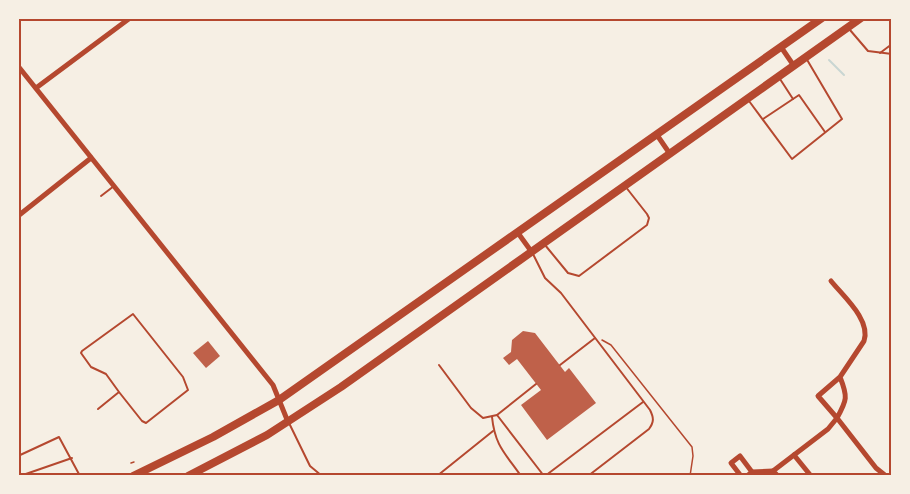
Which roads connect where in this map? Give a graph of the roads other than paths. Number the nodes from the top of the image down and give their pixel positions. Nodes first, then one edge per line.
1 (130, 18) edge
2 (822, 18) edge
3 (861, 18) edge
4 (848, 27) junction
5 (892, 44) edge
6 (781, 47) junction
7 (880, 53) junction
8 (892, 54) edge
9 (806, 57) junction
10 (18, 66) edge
11 (794, 66) junction
12 (779, 76) junction
13 (36, 88) junction
14 (747, 99) junction
15 (793, 99) junction
16 (762, 118) junction
17 (825, 132) junction
18 (657, 135) junction
19 (670, 154) junction
20 (91, 158) junction
21 (114, 186) junction
22 (624, 186) junction
23 (101, 196) dead end
24 (18, 216) edge
25 (518, 233) junction
26 (543, 243) junction
27 (531, 251) junction
28 (831, 281) dead end
29 (595, 338) junction
30 (439, 365) dead end
31 (560, 365) dead end
32 (840, 377) junction
33 (536, 384) dead end
34 (119, 392) junction
35 (279, 400) junction
36 (643, 401) junction
37 (98, 409) dead end
38 (497, 415) junction
39 (492, 417) junction
40 (837, 418) junction
41 (288, 422) junction
42 (493, 431) junction
43 (794, 455) junction
44 (18, 456) edge
45 (72, 458) junction
46 (776, 473) edge
47 (750, 474) edge
48 (137, 475) edge
49 (20, 476) edge
50 (80, 476) edge
51 (188, 476) edge
52 (322, 476) edge
53 (437, 476) edge
54 (521, 476) edge
55 (544, 476) edge
56 (588, 476) edge
57 (741, 476) edge
58 (811, 476) edge
59 (886, 476) edge

1 - 13 street
2 - 6 main road
3 - 4 main road
4 - 7 lane
4 - 9 main road
5 - 7 lane
6 - 11 street
6 - 18 main road
7 - 8 lane
9 - 11 main road
9 - 17 lane
10 - 13 street
11 - 12 main road
12 - 14 main road
12 - 15 lane
13 - 20 street
14 - 16 lane
14 - 19 main road
15 - 16 lane
15 - 17 lane
16 - 17 lane
18 - 19 street
18 - 25 main road
19 - 22 main road
20 - 21 street
20 - 24 street
21 - 23 lane
21 - 35 street
22 - 26 main road
22 - 26 lane
25 - 27 street
25 - 35 main road
26 - 27 main road
27 - 29 lane
27 - 41 main road
28 - 32 street
29 - 31 lane
29 - 36 lane
30 - 39 lane
32 - 40 street
32 - 40 street
33 - 38 lane
34 - 34 lane
34 - 37 lane
35 - 41 street
35 - 48 main road
36 - 55 lane
36 - 56 lane
38 - 39 lane
38 - 55 lane
39 - 42 lane
40 - 43 street
40 - 59 street
41 - 51 main road
41 - 52 lane
42 - 53 lane
42 - 54 lane
43 - 46 street
43 - 58 street
44 - 45 lane
45 - 49 lane
45 - 50 lane
46 - 47 street
47 - 57 street

